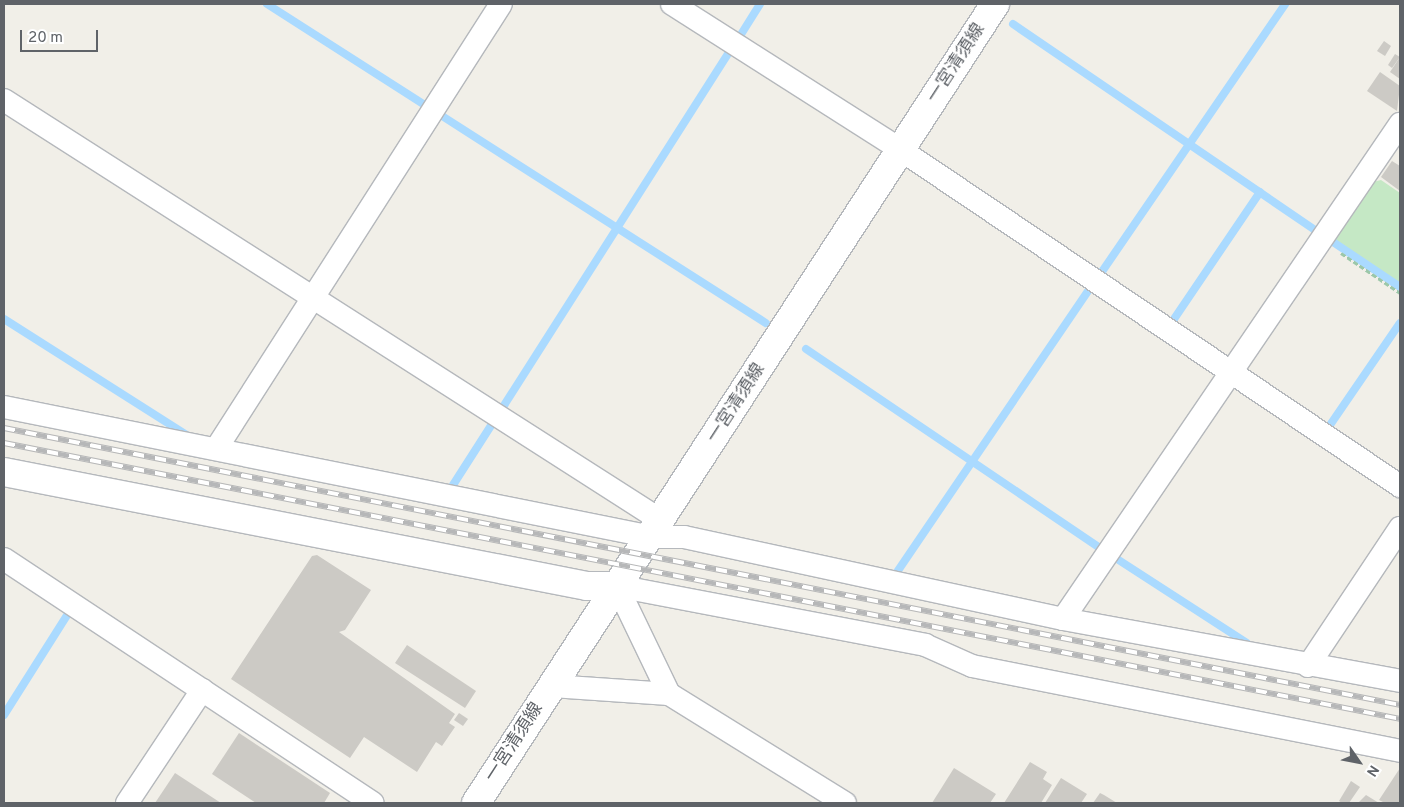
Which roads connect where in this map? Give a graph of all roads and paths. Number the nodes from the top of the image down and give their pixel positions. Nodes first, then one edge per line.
1 (501, 4) edge
2 (672, 4) edge
3 (995, 4) edge
4 (4, 100) edge
5 (1400, 124) edge
6 (901, 150) junction
7 (1321, 240) junction
8 (1400, 293) edge
9 (313, 298) junction
10 (1232, 372) junction
11 (4, 407) edge
12 (216, 449) junction
13 (4, 472) edge
14 (1400, 486) edge
15 (1400, 528) edge
16 (657, 529) junction
17 (4, 559) edge
18 (617, 586) junction
19 (1063, 619) junction
20 (1308, 666) junction
21 (1400, 681) edge
22 (552, 686) junction
23 (202, 690) junction
24 (669, 694) junction
25 (1400, 752) edge
26 (127, 803) edge
27 (372, 803) edge
28 (476, 803) edge
29 (845, 803) edge

1 - 9 street
2 - 6 street
3 - 6 main road, 一宮清須線
4 - 9 street
5 - 7 street
6 - 10 street
6 - 16 main road, 一宮清須線
7 - 8 path
7 - 10 street
9 - 12 street
9 - 16 street
10 - 14 street
10 - 19 street
11 - 12 street
12 - 16 street
13 - 18 main road
15 - 20 street
16 - 18 main road, 一宮清須線
16 - 19 street
17 - 23 street
18 - 22 main road, 一宮清須線
18 - 24 street
18 - 25 street
19 - 20 street
20 - 21 street
22 - 24 street
22 - 28 main road, 一宮清須線
23 - 26 street
23 - 27 street
24 - 29 street

